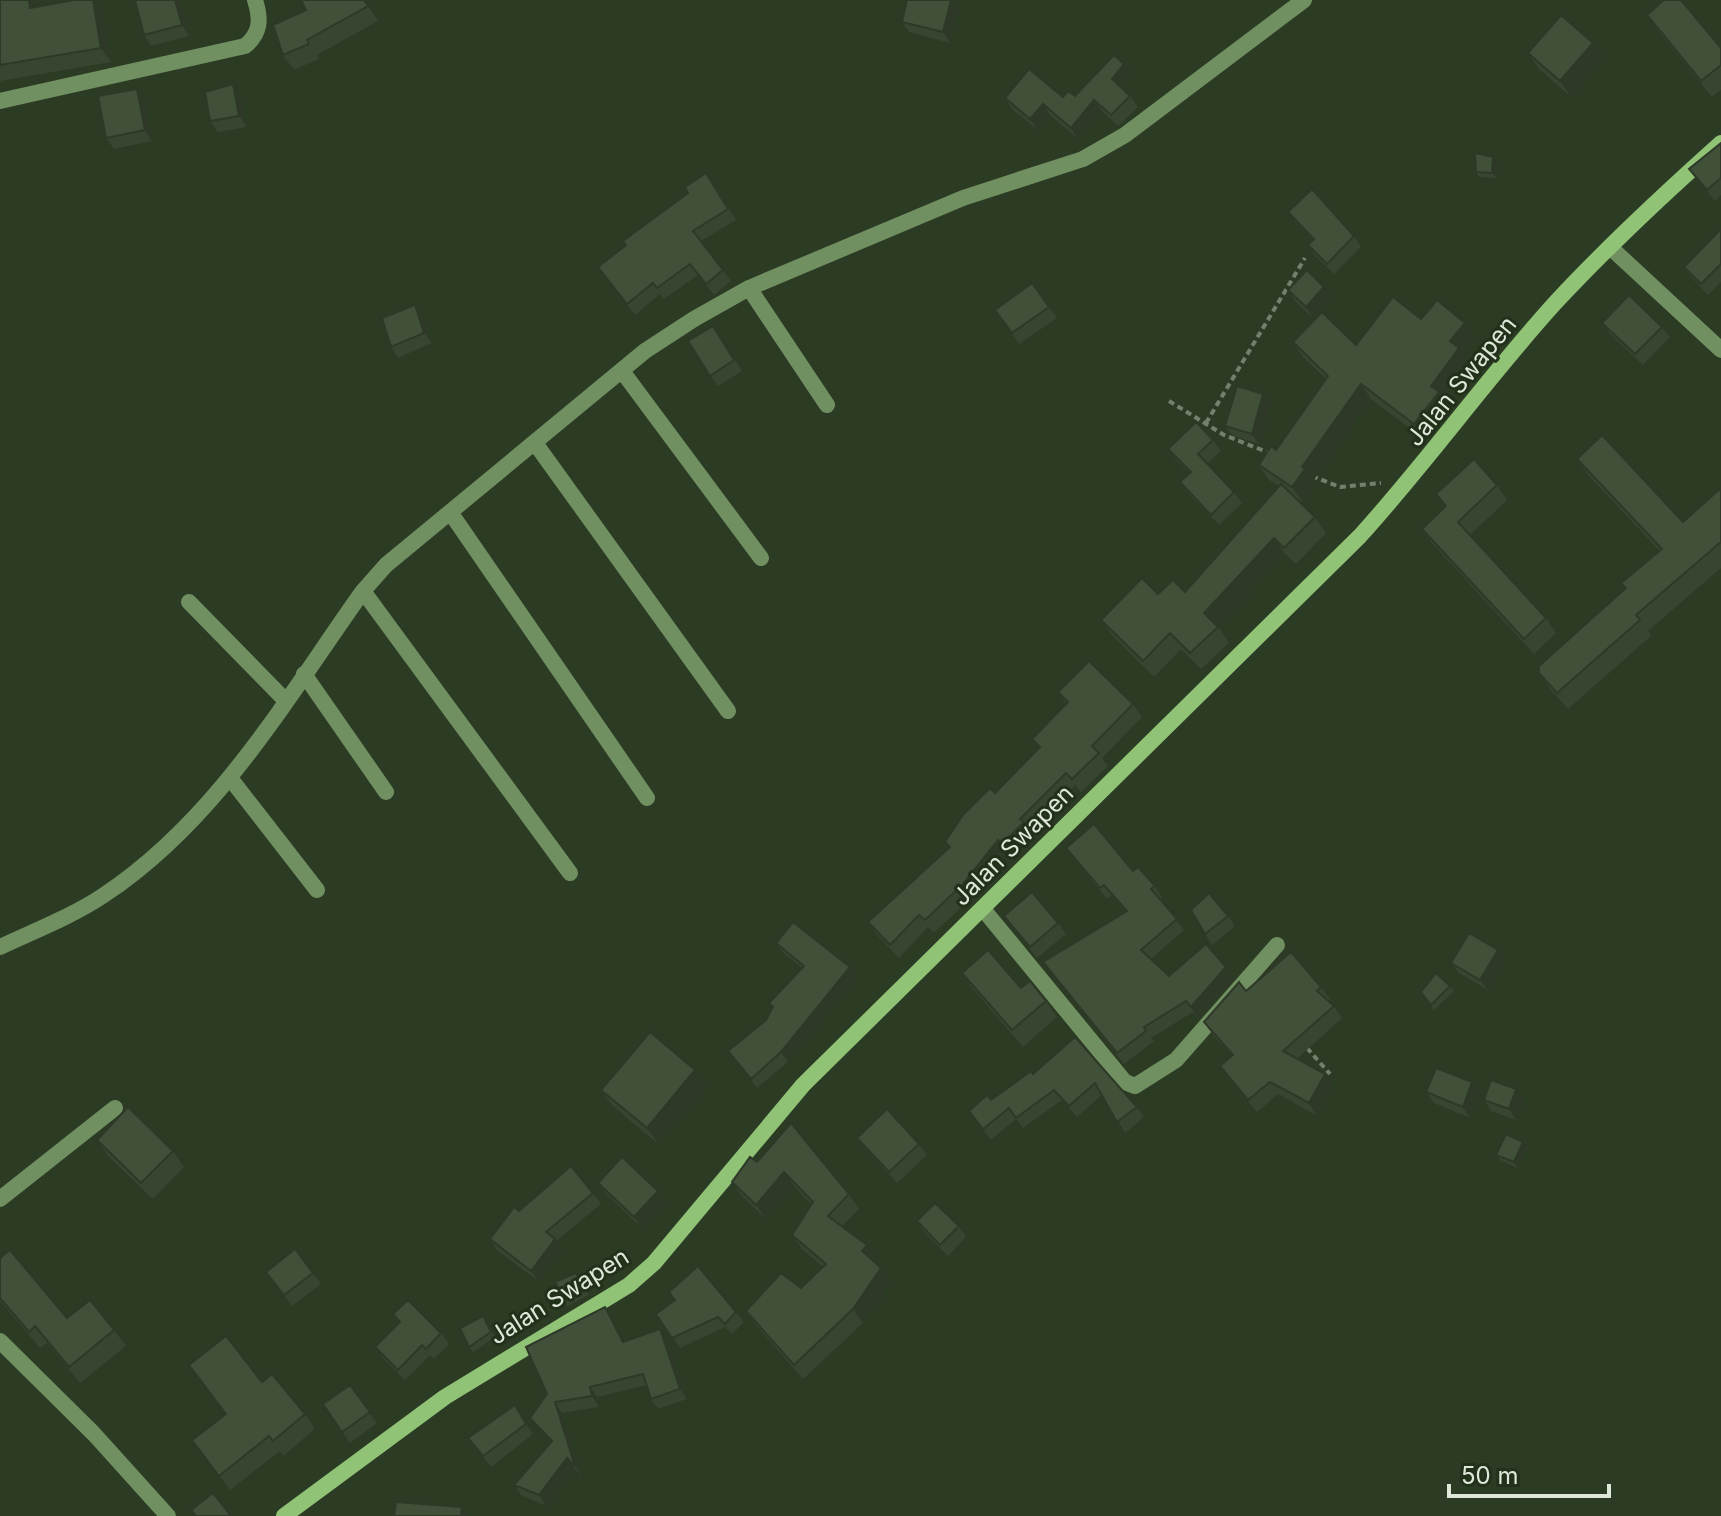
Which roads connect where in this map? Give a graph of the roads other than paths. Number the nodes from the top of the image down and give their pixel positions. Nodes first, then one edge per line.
1 (255, 0) edge
2 (1304, 0) edge
3 (0, 101) edge
4 (1721, 143) edge
5 (1610, 247) junction
6 (749, 288) junction
7 (1721, 350) edge
8 (622, 371) junction
9 (827, 405) dead end
10 (535, 443) junction
11 (450, 512) junction
12 (761, 558) dead end
13 (363, 591) junction
14 (189, 602) dead end
15 (304, 674) junction
16 (285, 700) junction
17 (728, 711) dead end
18 (230, 778) junction
19 (386, 792) dead end
20 (647, 798) dead end
21 (570, 873) dead end
22 (317, 890) dead end
23 (983, 909) junction
24 (1277, 945) dead end
25 (0, 947) edge
26 (115, 1108) dead end
27 (0, 1199) edge
28 (0, 1341) edge
29 (168, 1516) edge
30 (284, 1516) edge

1 - 3 street
2 - 6 street
4 - 5 main road, Jalan Swapen
5 - 7 street
5 - 23 main road, Jalan Swapen
6 - 8 street
6 - 9 street
8 - 10 street
8 - 12 street
10 - 11 street
10 - 17 street
11 - 13 street
11 - 20 street
13 - 15 street
13 - 21 street
14 - 16 street
15 - 16 street
15 - 19 street
16 - 18 street
18 - 22 street
18 - 25 street
23 - 24 street
23 - 30 main road, Jalan Swapen
26 - 27 street
28 - 29 street

